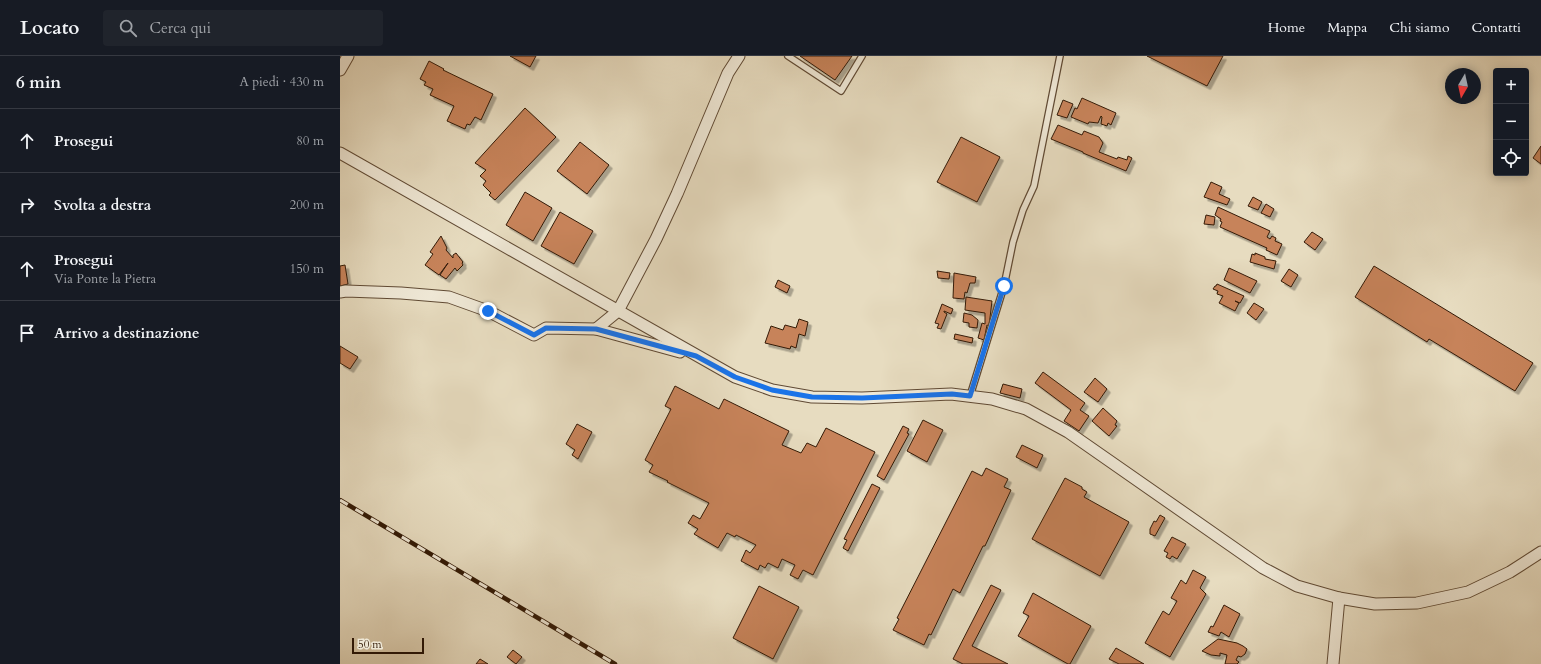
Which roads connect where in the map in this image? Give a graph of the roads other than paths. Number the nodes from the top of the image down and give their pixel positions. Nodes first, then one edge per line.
1 (348, 56) edge
2 (739, 56) edge
3 (788, 56) edge
4 (862, 56) edge
5 (1060, 56) edge
6 (340, 70) edge
7 (340, 153) edge
8 (340, 292) edge
9 (618, 311) junction
10 (596, 329) junction
11 (696, 356) junction
12 (970, 396) junction
13 (1541, 552) edge
14 (1339, 598) junction
15 (1333, 664) edge

1 - 6 street
2 - 9 street
3 - 4 lane
5 - 12 lane
7 - 9 street
8 - 10 street
9 - 10 street
9 - 11 street
10 - 11 street
11 - 12 street
12 - 14 street
13 - 14 street
14 - 15 street

